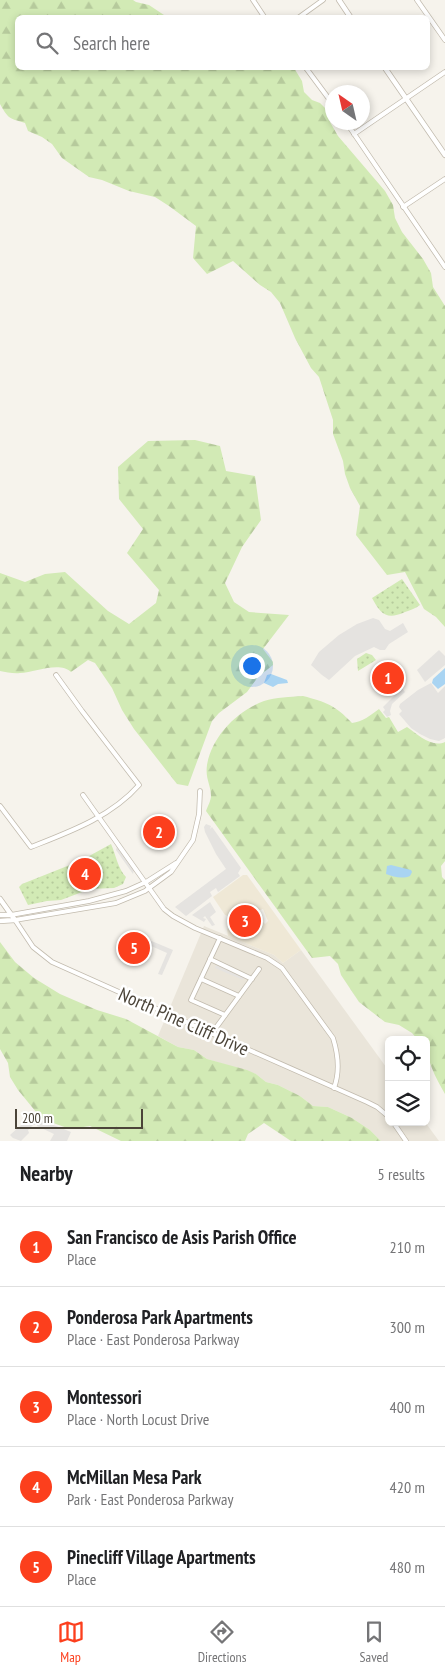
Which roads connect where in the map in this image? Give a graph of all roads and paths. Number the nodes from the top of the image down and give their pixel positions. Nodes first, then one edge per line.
1 (253, 0) edge
2 (323, 0) edge
3 (339, 0) edge
4 (417, 0) edge
5 (263, 15) edge
6 (302, 15) edge
7 (349, 15) edge
8 (428, 15) edge
9 (430, 19) edge
10 (445, 40) edge
11 (307, 70) edge
12 (386, 70) edge
13 (445, 72) edge
14 (325, 94) edge
15 (406, 98) junction
16 (351, 130) edge
17 (354, 134) junction
18 (445, 154) edge
19 (445, 179) edge
20 (403, 207) junction
21 (445, 267) edge
22 (56, 675) dead end
23 (200, 791) dead end
24 (83, 795) dead end
25 (0, 806) edge
26 (98, 816) junction
27 (176, 863) junction
28 (146, 882) junction
29 (150, 887) junction
30 (0, 899) edge
31 (90, 900) junction
32 (91, 907) junction
33 (0, 915) edge
34 (12, 915) junction
35 (15, 920) junction
36 (0, 921) edge
37 (220, 938) junction
38 (210, 959) junction
39 (259, 969) dead end
40 (201, 979) junction
41 (252, 979) junction
42 (239, 996) junction
43 (225, 1015) junction
44 (212, 1034) junction
45 (334, 1088) junction
46 (385, 1113) edge
47 (396, 1126) edge
48 (406, 1141) edge

1 - 5 street
2 - 6 street
3 - 7 street
4 - 8 street
9 - 10 street
11 - 14 street
12 - 15 street
13 - 15 street
15 - 17 street
15 - 18 street
16 - 17 street
17 - 20 street
19 - 20 street
20 - 21 street
22 - 26 street
23 - 27 street
24 - 26 street
25 - 26 street
26 - 28 street
27 - 28 street
27 - 29 street
28 - 29 street
28 - 31 street
29 - 32 street
29 - 37 street
30 - 34 street, North Pine Cliff Drive
31 - 32 street
31 - 34 street
32 - 35 street
33 - 34 street
34 - 35 street, North Pine Cliff Drive
35 - 36 street
35 - 44 street, North Pine Cliff Drive
37 - 38 street
37 - 45 street
38 - 40 street
38 - 41 street
39 - 41 street
40 - 42 street
40 - 43 street
41 - 42 street
42 - 43 street
43 - 44 street
44 - 45 street, North Pine Cliff Drive
45 - 46 street, North Pine Cliff Drive
47 - 48 street

